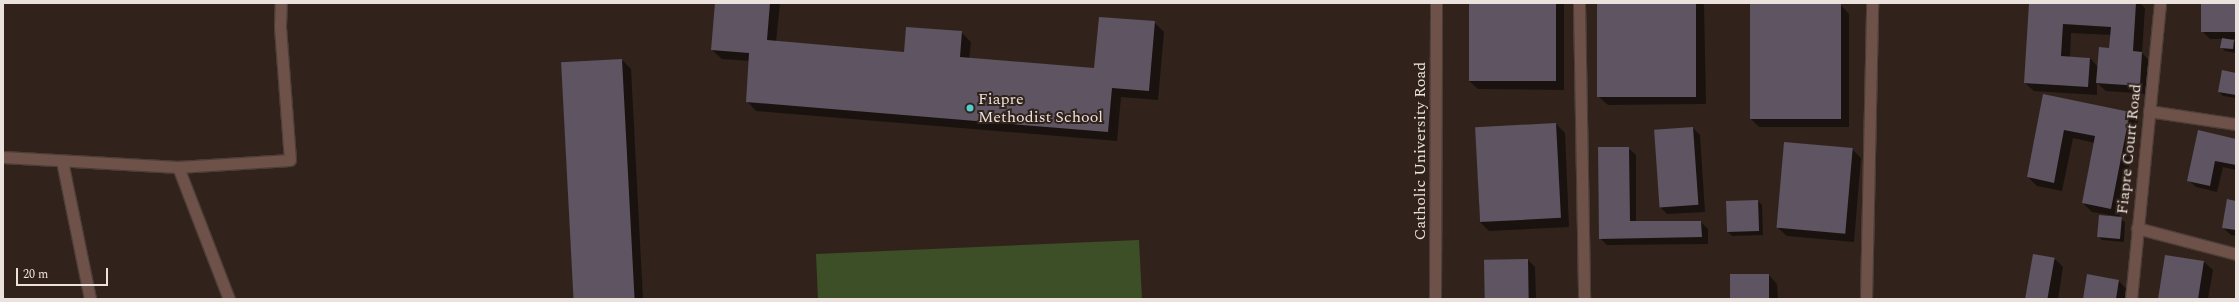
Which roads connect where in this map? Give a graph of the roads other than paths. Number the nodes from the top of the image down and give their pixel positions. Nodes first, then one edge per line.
1 (281, 3) edge
2 (1436, 3) edge
3 (1579, 3) edge
4 (1872, 3) edge
5 (2160, 3) edge
6 (2149, 111) junction
7 (2236, 124) edge
8 (3, 157) edge
9 (62, 161) junction
10 (178, 167) junction
11 (2137, 228) junction
12 (2236, 254) edge
13 (90, 299) edge
14 (229, 299) edge
15 (1435, 299) edge
16 (1584, 299) edge
17 (1866, 299) edge
18 (2131, 299) edge

1 - 10 street
2 - 15 street, Catholic University Road
3 - 16 street
4 - 17 street
5 - 6 street, Fiapre Court Road
6 - 7 street
6 - 11 street, Fiapre Court Road
8 - 9 street
9 - 10 street
9 - 13 street
10 - 14 street
11 - 12 street
11 - 18 street, Fiapre Court Road

